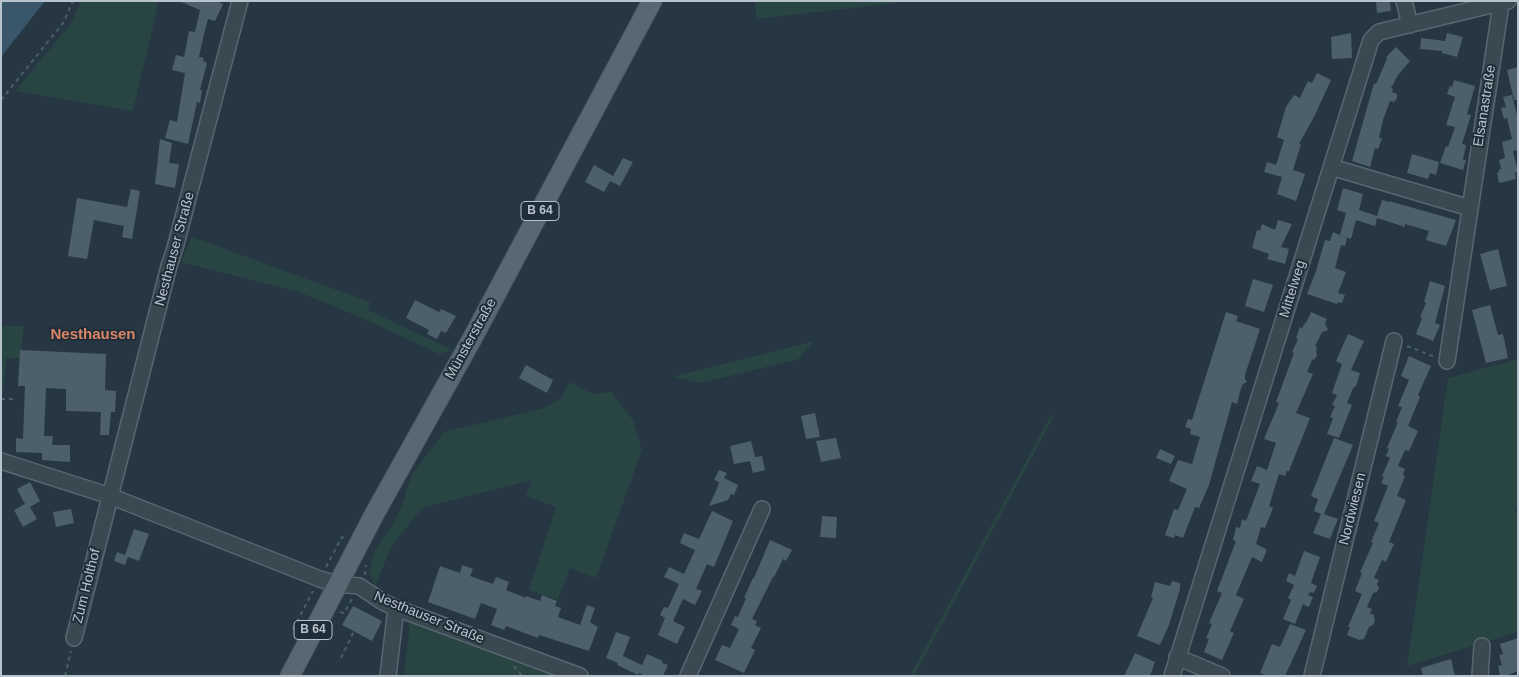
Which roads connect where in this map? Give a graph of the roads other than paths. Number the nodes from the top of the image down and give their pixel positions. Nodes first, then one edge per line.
1 (240, 1) edge
2 (652, 1) edge
3 (1404, 1) edge
4 (1503, 3) edge
5 (1410, 25) junction
6 (1331, 167) junction
7 (1470, 208) junction
8 (1394, 341) road end
9 (1447, 361) road end
10 (1, 461) edge
11 (110, 496) junction
12 (762, 509) dead end
13 (328, 582) junction
14 (396, 608) junction
15 (74, 638) road end
16 (1482, 646) dead end
17 (1178, 657) junction
18 (290, 676) edge
19 (388, 676) edge
20 (580, 676) edge
21 (688, 676) edge
22 (1172, 676) edge
23 (1222, 676) edge
24 (1312, 676) edge
25 (1480, 676) edge

1 - 11 street, Nesthauser Straße
2 - 13 main road, Münsterstraße / B 64
3 - 5 street
4 - 5 street, Mittelweg
4 - 7 street, Elsanastraße
5 - 6 street, Mittelweg
6 - 7 street
6 - 17 street, Mittelweg
7 - 9 street, Elsanastraße
8 - 24 street, Nordwiesen
10 - 11 street, Nesthauser Straße
11 - 13 street, Nesthauser Straße
11 - 15 street, Zum Holthof
12 - 21 street
13 - 14 street, Nesthauser Straße
13 - 18 main road, Münsterstraße / B 64
14 - 19 street
14 - 20 street, Nesthauser Straße
16 - 25 street
17 - 22 street, Mittelweg
17 - 23 street

